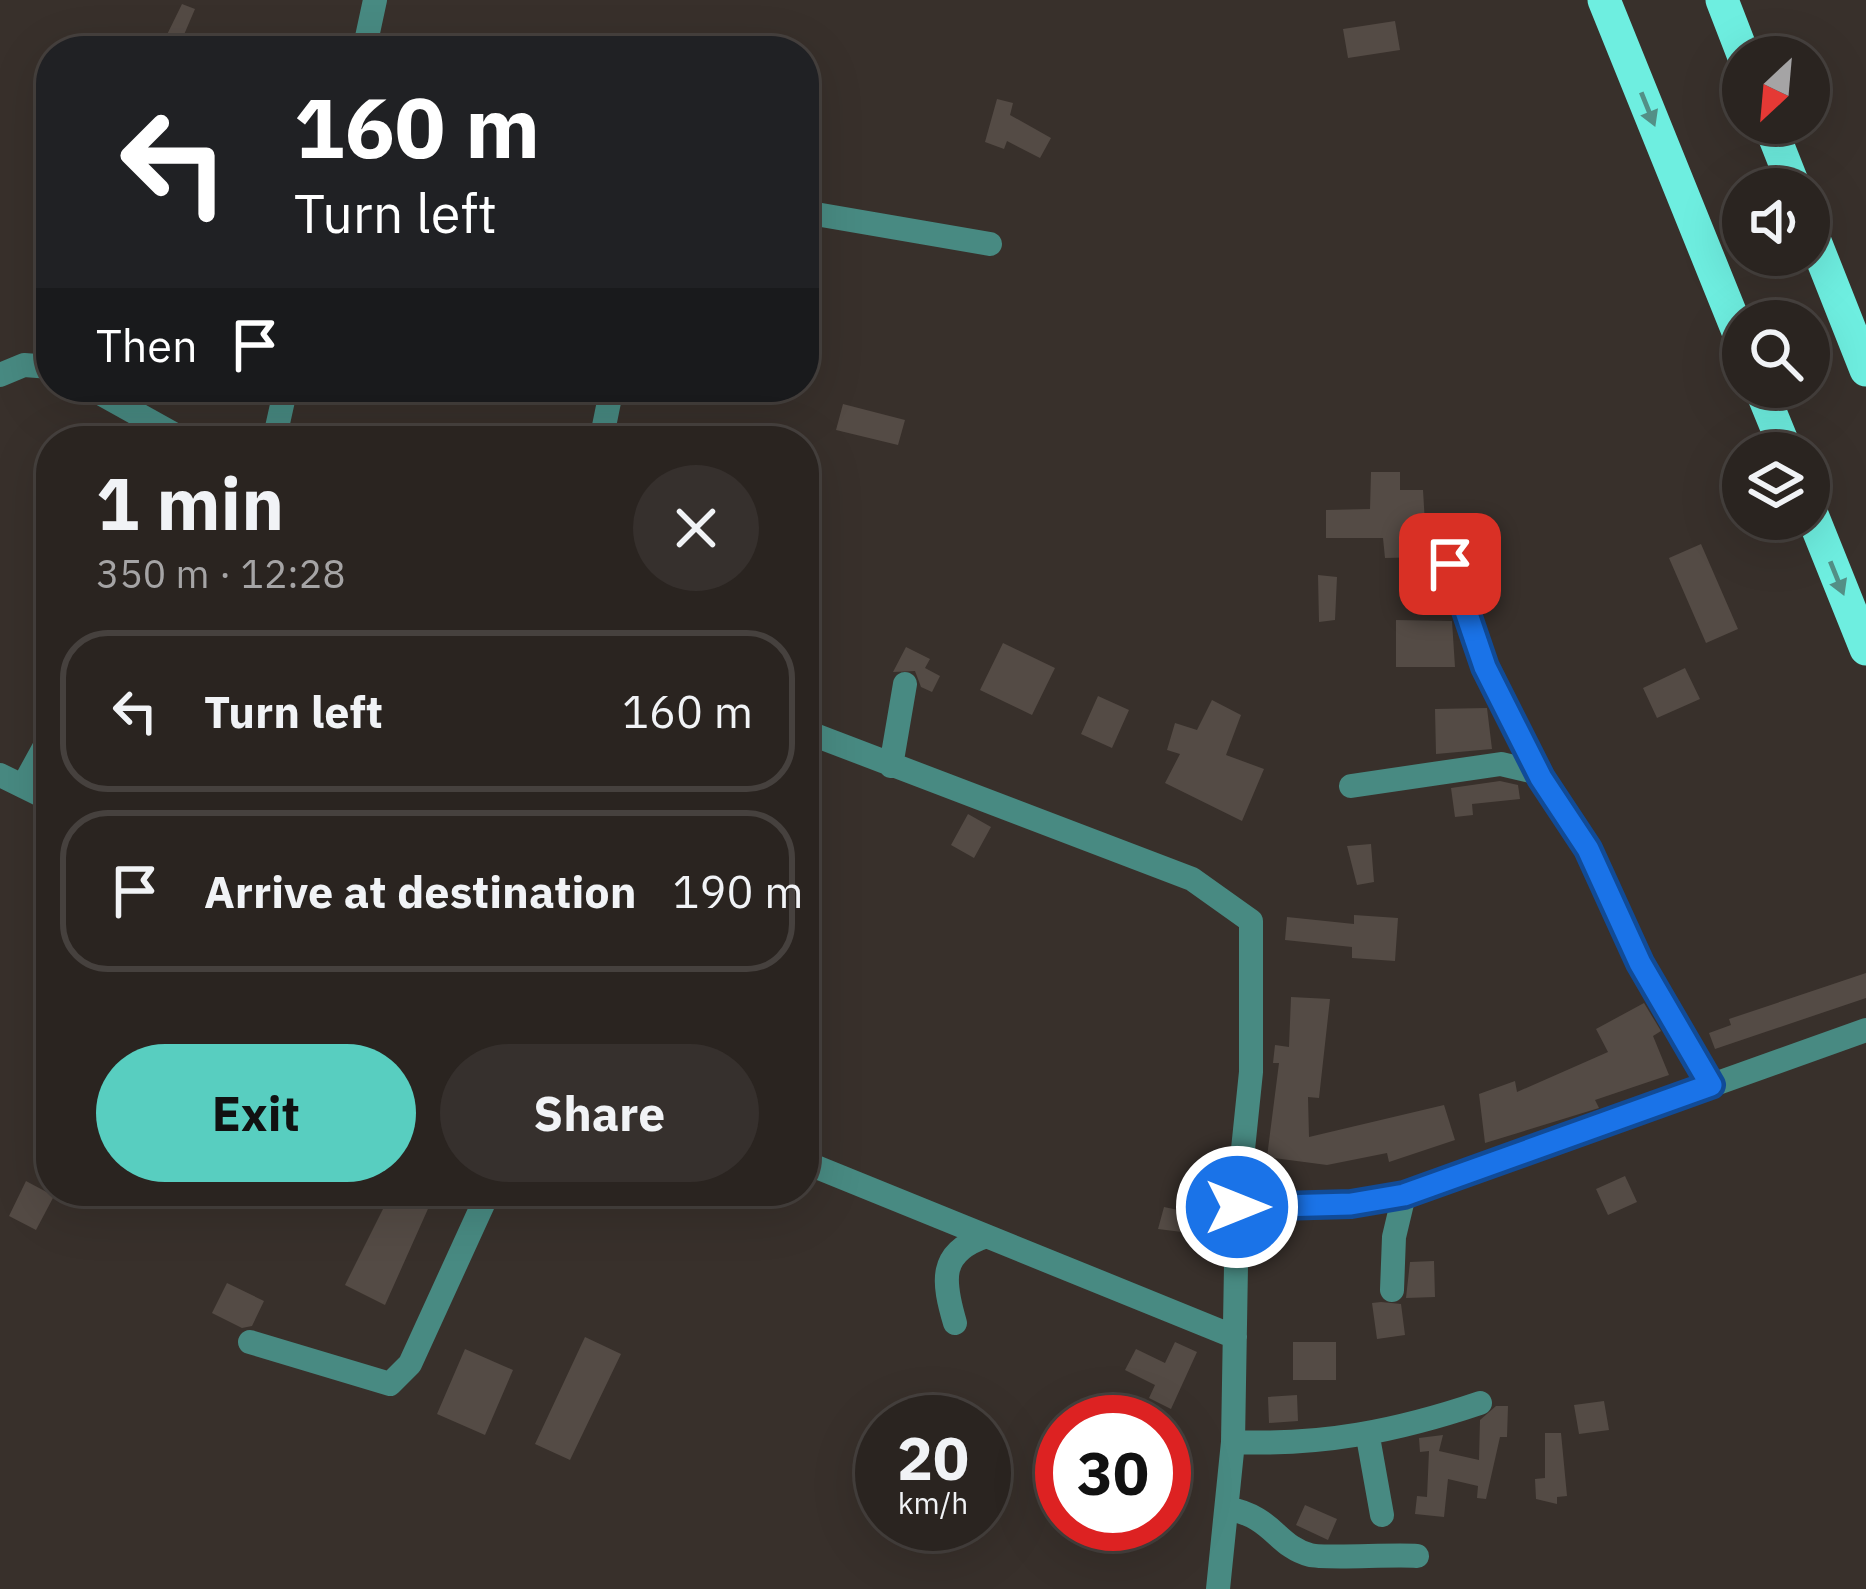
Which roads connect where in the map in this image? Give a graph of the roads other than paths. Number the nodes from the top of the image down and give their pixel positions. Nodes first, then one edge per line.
1 (375, 0) edge
2 (1604, 0) edge
3 (1722, 0) edge
4 (367, 36) edge
5 (1736, 36) edge
6 (819, 215) edge
7 (990, 244) dead end
8 (1829, 276) edge
9 (1725, 300) edge
10 (36, 366) edge
11 (1866, 370) edge
12 (0, 375) edge
13 (116, 402) edge
14 (159, 426) edge
15 (1438, 530) dead end
16 (1822, 540) edge
17 (1866, 649) edge
18 (905, 684) dead end
19 (819, 737) edge
20 (36, 753) edge
21 (891, 766) junction
22 (1538, 773) junction
23 (12, 781) edge
24 (1351, 786) dead end
25 (1866, 1030) edge
26 (1711, 1085) junction
27 (819, 1168) edge
28 (1404, 1195) junction
29 (482, 1206) edge
30 (1237, 1207) junction
31 (984, 1237) junction
32 (1392, 1290) dead end
33 (955, 1322) dead end
34 (1235, 1336) junction
35 (250, 1342) dead end
36 (1480, 1403) dead end
37 (1368, 1437) junction
38 (1234, 1442) junction
39 (1227, 1508) junction
40 (1382, 1515) dead end
41 (1418, 1556) dead end
42 (1218, 1589) edge

1 - 4 street
2 -> 9 highway
3 - 5 highway
6 - 7 street
8 - 11 highway
10 - 12 street
13 - 14 street
15 - 22 street
16 -> 17 highway
18 - 21 street
19 - 21 street
20 - 23 street
21 - 30 street
22 - 24 street
22 - 26 street
25 - 26 street
26 - 28 street
27 - 31 street
28 - 30 street
28 - 32 street
29 - 35 street
30 - 34 street
31 - 33 street
31 - 34 street
34 - 38 street
36 - 37 street
37 - 38 street
37 - 40 street
38 - 39 street
39 - 41 street
39 - 42 street

